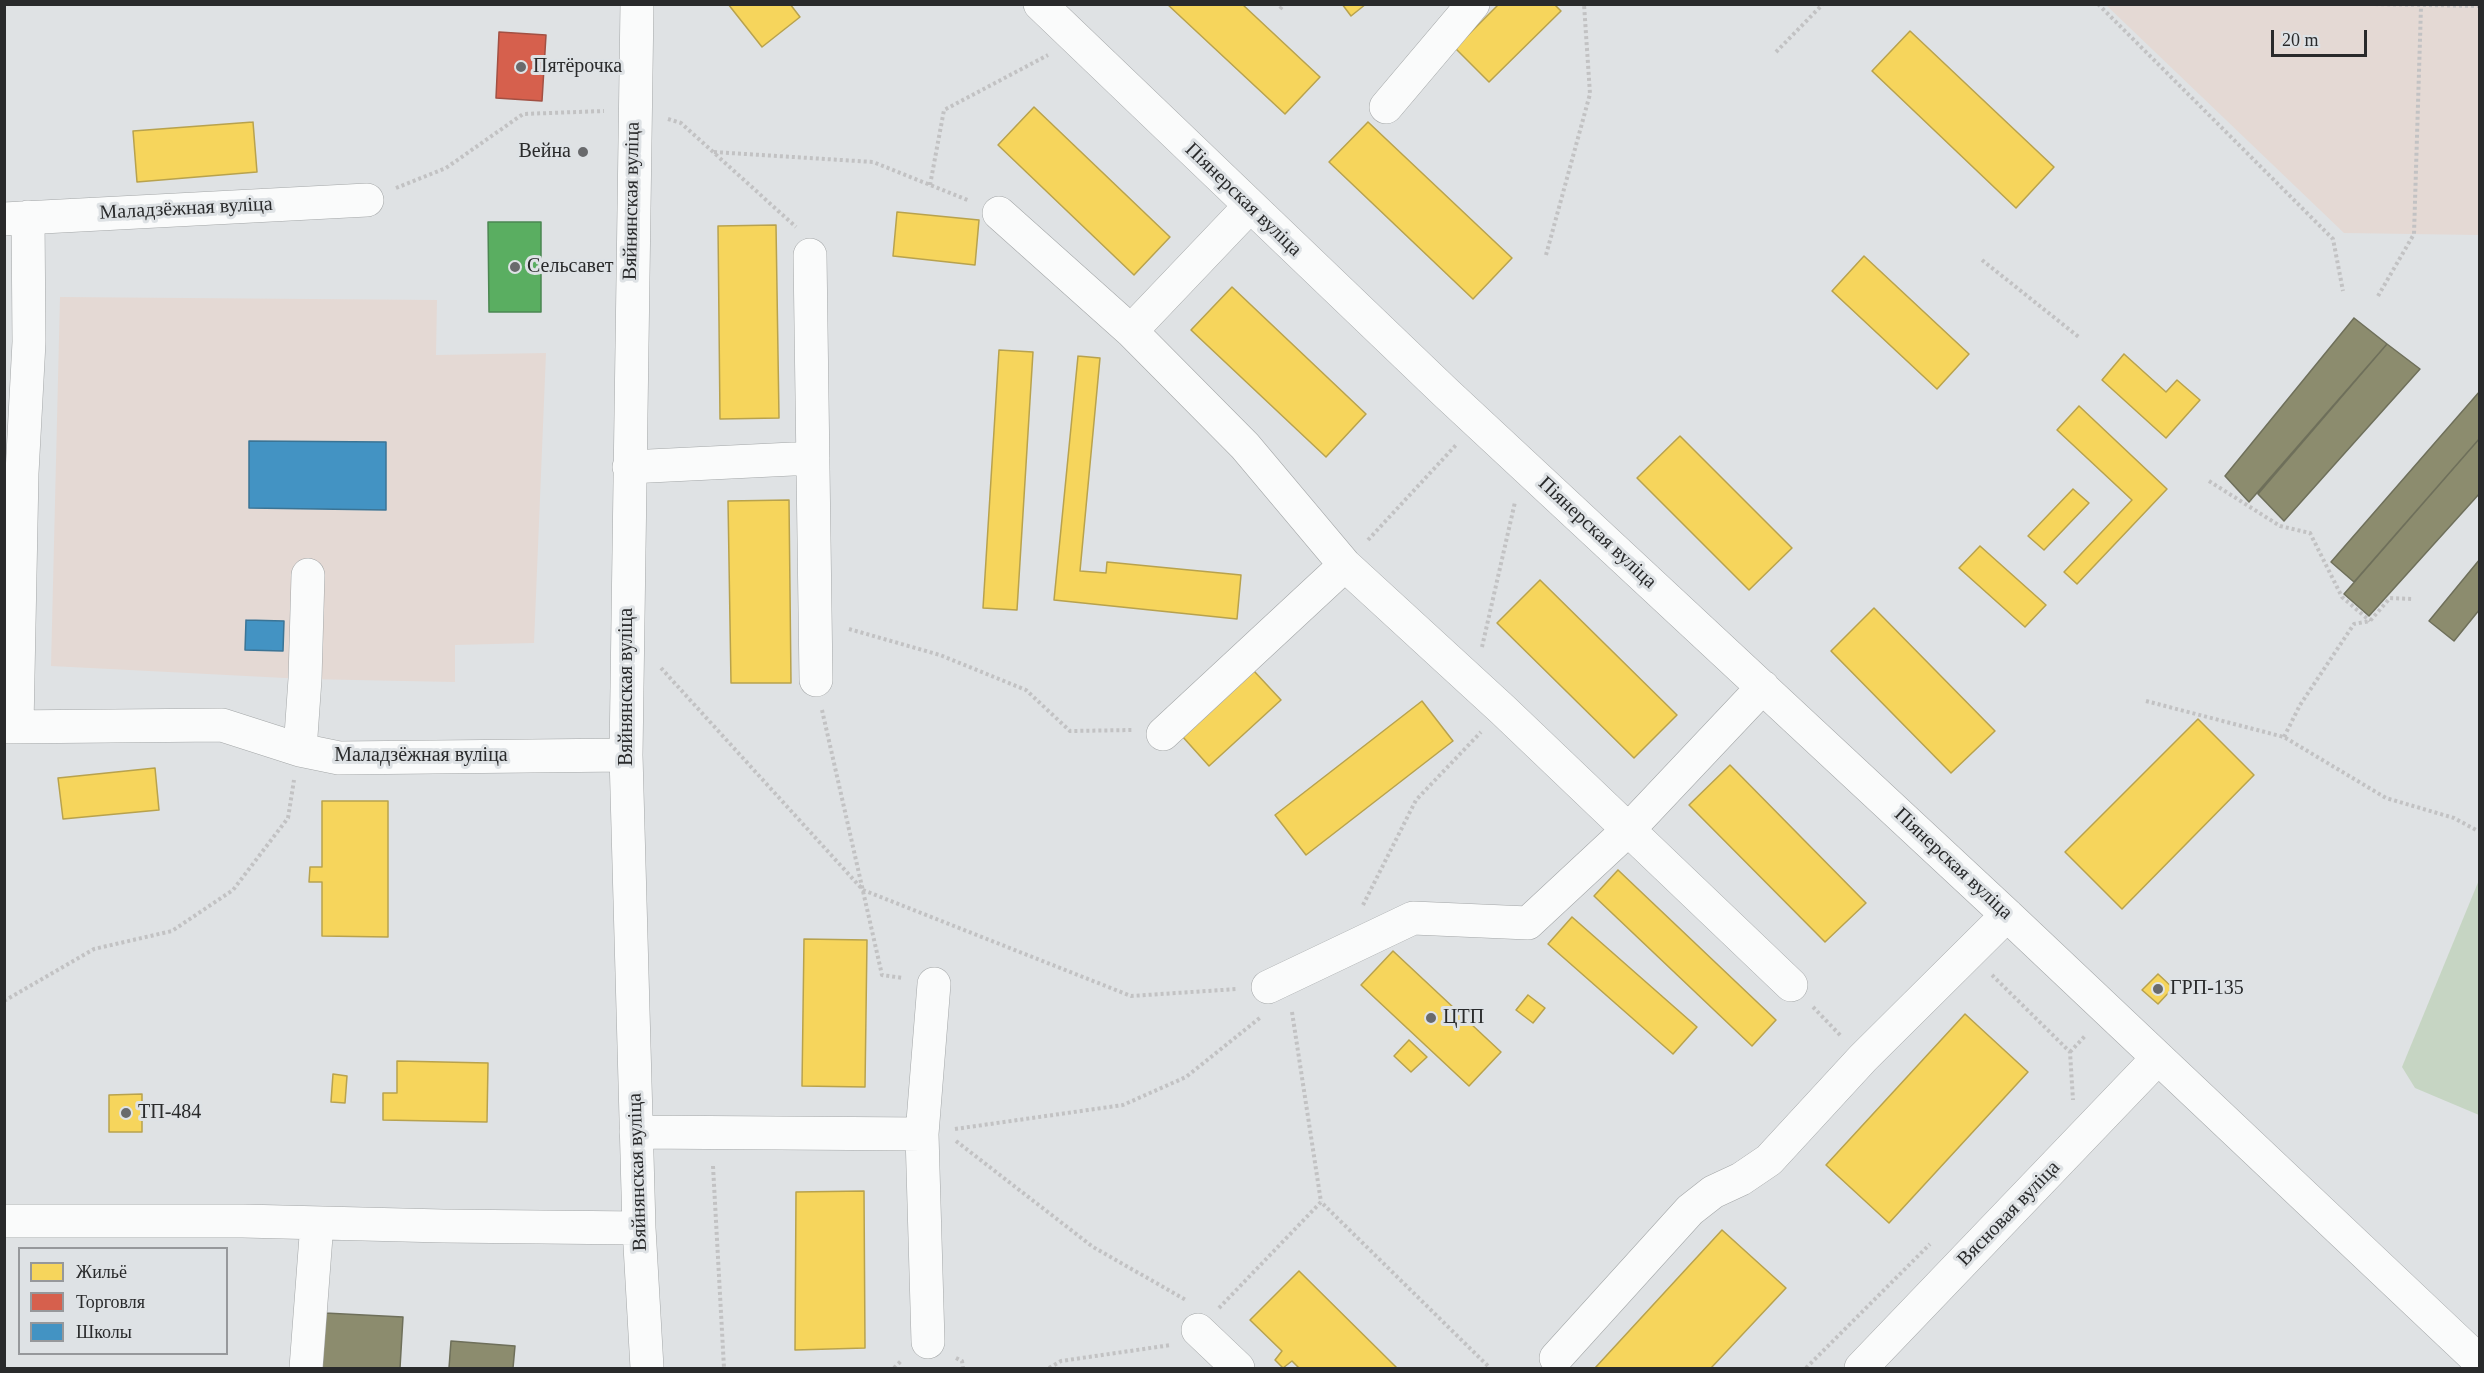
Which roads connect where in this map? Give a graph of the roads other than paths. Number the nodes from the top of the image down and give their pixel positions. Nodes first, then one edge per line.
1 (637, 4) edge
2 (1040, 4) edge
3 (1473, 4) edge
4 (1386, 107) dead end
5 (367, 200) road end
6 (1250, 206) junction
7 (999, 213) road end
8 (16, 218) edge
9 (810, 255) road end
10 (1131, 331) junction
11 (813, 458) junction
12 (629, 467) junction
13 (1344, 565) junction
14 (308, 575) dead end
15 (816, 680) road end
16 (1763, 687) junction
17 (11, 727) edge
18 (1163, 734) road end
19 (300, 750) junction
20 (626, 755) junction
21 (1629, 829) junction
22 (2007, 915) junction
23 (1277, 982) road end
24 (934, 984) road end
25 (1791, 985) road end
26 (2157, 1059) junction
27 (636, 1132) junction
28 (922, 1134) junction
29 (4, 1221) edge
30 (316, 1223) junction
31 (639, 1228) junction
32 (1205, 1323) road end
33 (928, 1342) dead end
34 (1556, 1358) dead end
35 (2480, 1362) edge
36 (306, 1368) edge
37 (647, 1368) edge
38 (1239, 1368) edge
39 (1861, 1368) edge

1 - 12 street, Вяйнянская вуліца
2 - 6 street, Піянерская вуліца
3 - 4 street
5 - 8 street, Маладзёжная вуліца
6 - 10 street
6 - 16 street, Піянерская вуліца
7 - 10 street
8 - 17 street
9 - 11 street
10 - 13 street
11 - 12 street
11 - 15 street
12 - 20 street, Вяйнянская вуліца
13 - 18 street
13 - 21 street
14 - 19 street
16 - 21 street
16 - 22 street, Піянерская вуліца
17 - 19 street, Маладзёжная вуліца
19 - 20 street, Маладзёжная вуліца
20 - 27 street, Вяйнянская вуліца
21 - 23 street
21 - 25 street
22 - 26 street, Піянерская вуліца
22 - 34 street
24 - 28 street
26 - 35 street, Піянерская вуліца
26 - 39 street, Вясновая вуліца
27 - 28 street
27 - 31 street, Вяйнянская вуліца
28 - 33 street
29 - 30 street
30 - 31 street
30 - 36 street
31 - 37 street, Вяйнянская вуліца
32 - 38 street

